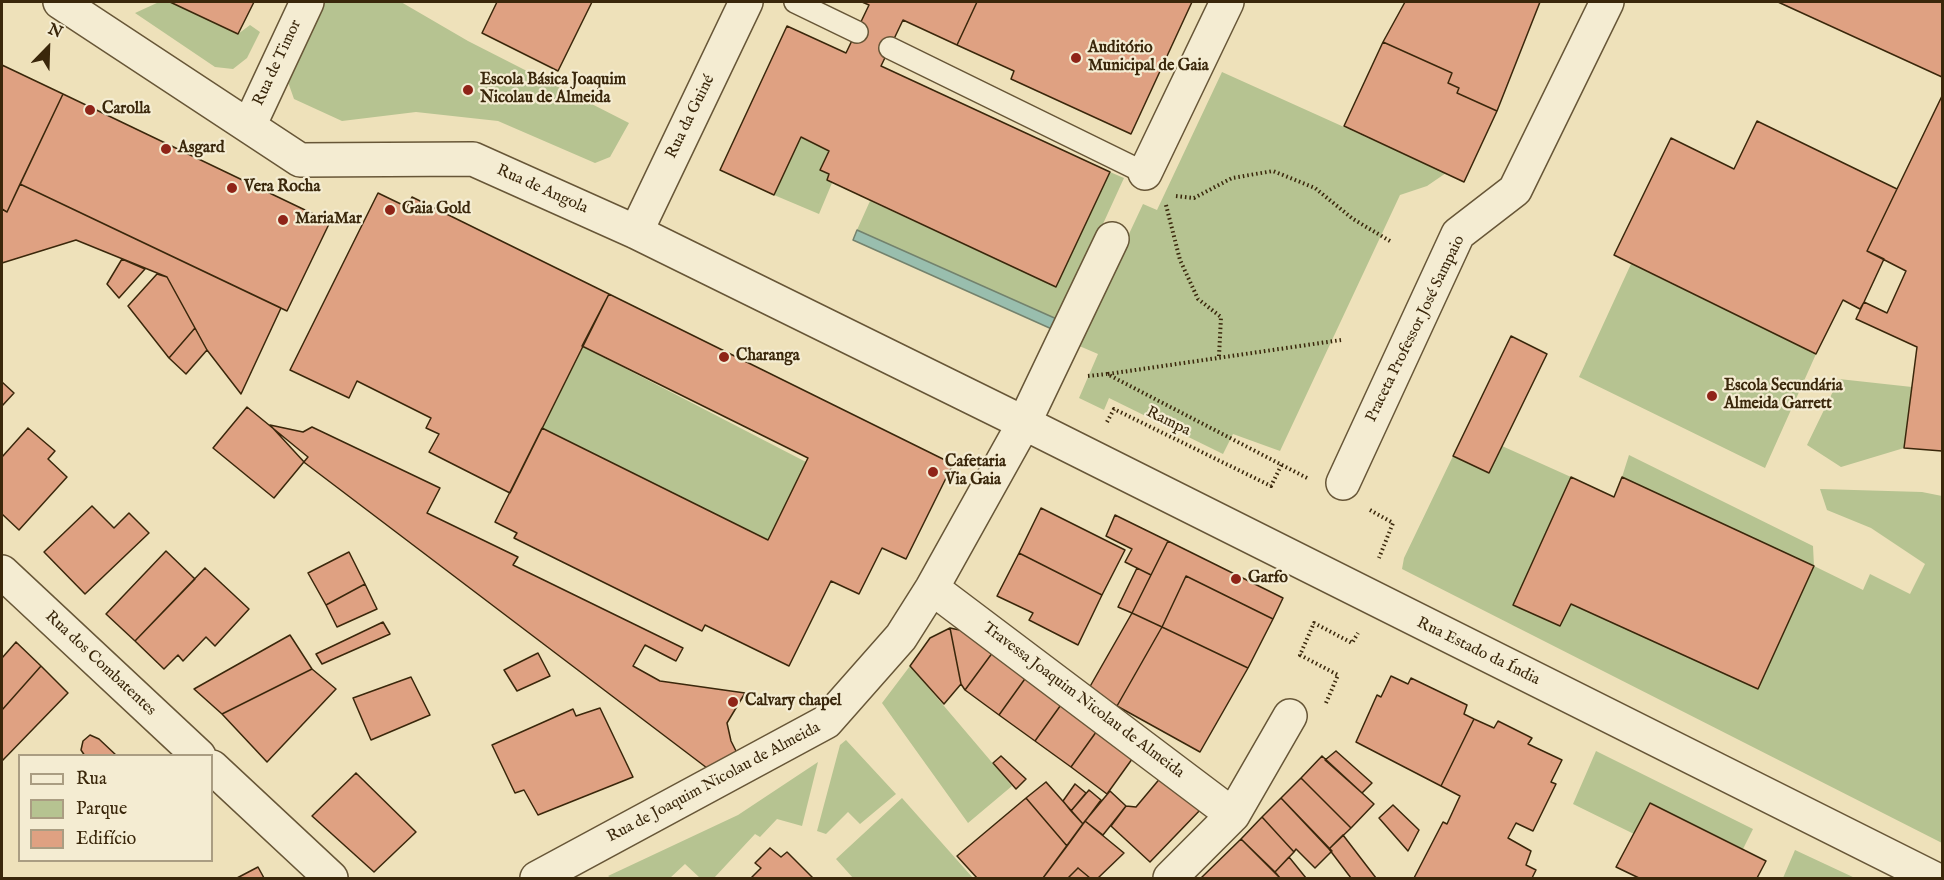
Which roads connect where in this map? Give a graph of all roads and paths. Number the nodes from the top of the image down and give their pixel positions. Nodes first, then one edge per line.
1 (60, 2) edge
2 (308, 2) edge
3 (746, 2) edge
4 (795, 2) edge
5 (1227, 2) edge
6 (1607, 2) edge
7 (857, 32) dead end
8 (890, 48) dead end
9 (249, 126) junction
10 (1154, 184) junction
11 (1173, 196) dead end
12 (636, 232) junction
13 (1112, 239) dead end
14 (1390, 242) dead end
15 (1341, 340) dead end
16 (1219, 356) junction
17 (1107, 374) junction
18 (1091, 376) dead end
19 (1096, 421) dead end
20 (1024, 423) junction
21 (1282, 464) junction
22 (1309, 479) dead end
23 (1343, 483) dead end
24 (1366, 508) dead end
25 (1382, 551) dead end
26 (2, 572) edge
27 (932, 588) junction
28 (1353, 643) dead end
29 (1324, 706) dead end
30 (1290, 716) dead end
31 (197, 754) edge
32 (213, 768) edge
33 (1233, 815) junction
34 (331, 879) edge
35 (537, 879) edge
36 (1170, 879) edge
37 (1933, 879) edge

1 - 9 street, Rua de Angola
2 - 9 street, Rua de Timor
3 - 12 street, Rua da Guiné
4 - 7 lane
5 - 10 street
6 - 23 street, Praceta Professor José Sampaio
8 - 10 lane
9 - 12 street, Rua de Angola
10 - 16 path
11 - 14 path
12 - 20 street, Rua de Angola
13 - 20 street, Rua de Joaquim Nicolau de Almeida
15 - 16 path
16 - 17 path
17 - 18 path
17 - 21 path
19 - 21 path, Rampa
20 - 27 street, Rua de Joaquim Nicolau de Almeida
20 - 37 street, Rua Estado da Índia
21 - 22 path
24 - 25 path
26 - 31 street, Rua dos Combatentes
27 - 33 street, Travessa Joaquim Nicolau de Almeida
27 - 35 street, Rua de Joaquim Nicolau de Almeida
28 - 29 path
30 - 33 street
32 - 34 street
33 - 36 street

